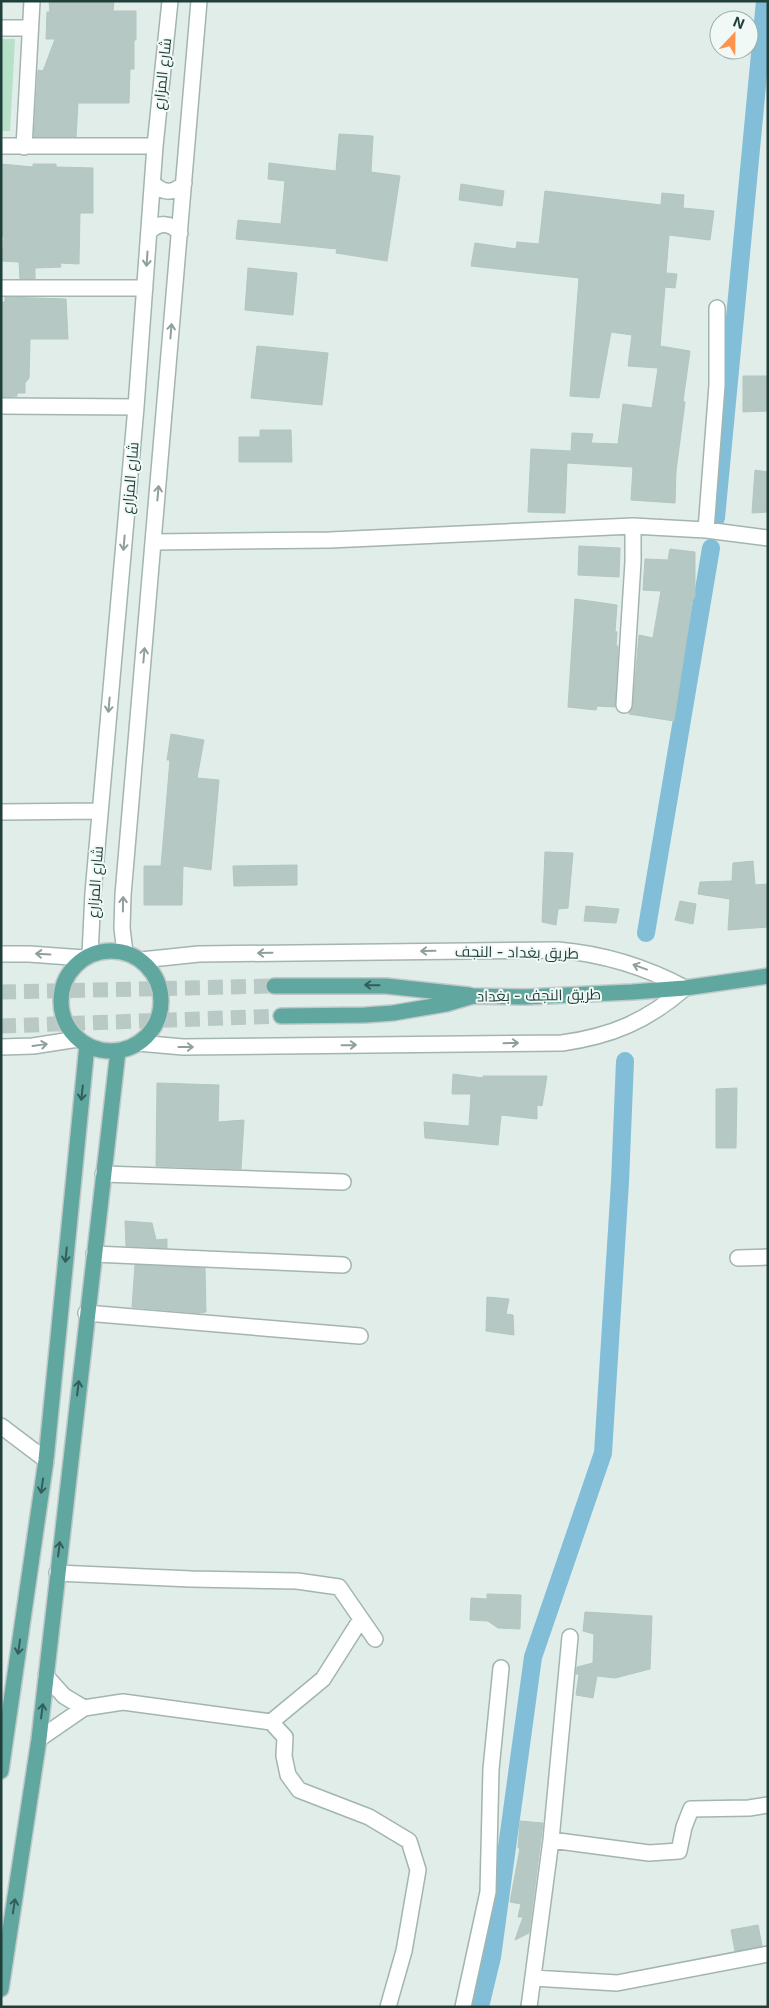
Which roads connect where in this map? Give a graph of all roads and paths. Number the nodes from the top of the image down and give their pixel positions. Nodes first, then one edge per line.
1 (32, 1) edge
2 (170, 1) edge
3 (199, 1) edge
4 (1, 28) edge
5 (30, 28) junction
6 (1, 146) edge
7 (155, 146) junction
8 (24, 147) junction
9 (153, 183) junction
10 (184, 183) junction
11 (149, 232) junction
12 (180, 233) junction
13 (1, 288) edge
14 (145, 288) junction
15 (717, 308) dead end
16 (1, 406) edge
17 (136, 407) junction
18 (632, 526) junction
19 (706, 530) junction
20 (768, 538) edge
21 (154, 542) junction
22 (624, 705) dead end
23 (100, 811) junction
24 (1, 812) edge
25 (125, 953) junction
26 (1, 954) edge
27 (87, 957) junction
28 (141, 960) junction
29 (768, 976) edge
30 (274, 986) tunnel mouth
31 (685, 988) junction
32 (473, 996) junction
33 (281, 1016) tunnel mouth
34 (83, 1042) junction
35 (138, 1044) junction
36 (1, 1047) edge
37 (118, 1050) junction
38 (103, 1174) junction
39 (343, 1182) dead end
40 (94, 1254) junction
41 (768, 1257) edge
42 (738, 1258) dead end
43 (343, 1265) dead end
44 (86, 1313) junction
45 (360, 1336) dead end
46 (1, 1426) edge
47 (46, 1460) junction
48 (57, 1573) junction
49 (361, 1619) junction
50 (570, 1637) dead end
51 (375, 1639) dead end
52 (501, 1668) dead end
53 (46, 1676) junction
54 (84, 1708) junction
55 (271, 1722) junction
56 (39, 1739) junction
57 (1, 1771) edge
58 (768, 1805) edge
59 (551, 1840) junction
60 (768, 1954) edge
61 (533, 1978) junction
62 (1, 1989) edge
63 (388, 2007) edge
64 (463, 2007) edge
65 (529, 2007) edge

1 - 5 street
2 - 7 street, شارع المزارع
3 - 10 street, شارع المزارع
4 - 5 street
5 - 8 street
6 - 8 street
7 - 8 street
7 - 9 street, شارع المزارع
9 - 10 street
9 - 11 street, شارع المزارع
10 - 12 street, شارع المزارع
11 - 12 street
11 -> 14 street, شارع المزارع
21 -> 12 street, شارع المزارع
13 - 14 street
14 - 17 street, شارع المزارع
15 - 19 street
16 - 17 street
17 -> 23 street, شارع المزارع
18 - 19 street
18 - 21 street
18 - 22 street
19 - 20 street
25 -> 21 street, شارع المزارع
23 - 24 street
23 - 27 street, شارع المزارع
25 - 27 main road
25 - 28 main road
27 -> 26 street
27 - 34 main road
31 -> 28 street, طريق بغداد - النجف
28 - 35 main road
29 - 31 main road, طريق النجف - بغداد
32 -> 30 main road
31 - 32 main road, طريق النجف - بغداد
35 -> 31 street
32 - 33 main road, طريق النجف - بغداد
36 -> 34 street
34 - 37 main road
34 -> 47 main road
35 - 37 main road
37 - 38 main road
38 - 39 street
38 - 40 main road
40 - 43 street
40 - 44 main road
41 - 42 street
44 - 45 street
48 -> 44 main road
46 - 47 street
47 -> 57 main road
48 - 49 street
48 - 53 main road
49 - 51 street
49 - 55 street
50 - 59 street
52 - 64 street
53 - 54 street
56 -> 53 main road
54 - 55 street
54 - 56 street
55 - 63 street
62 -> 56 main road
58 - 59 street
59 - 61 street
60 - 61 street
61 - 65 street

